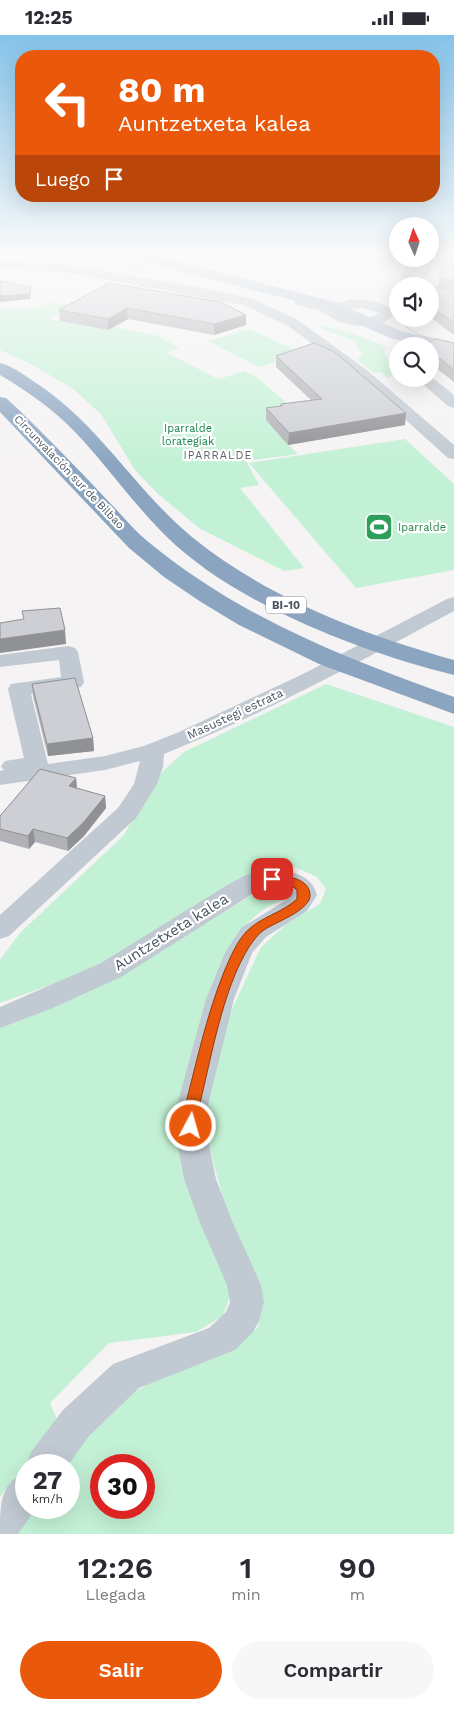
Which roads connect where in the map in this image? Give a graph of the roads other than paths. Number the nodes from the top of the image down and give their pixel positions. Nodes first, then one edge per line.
1 (294, 324) edge
2 (374, 324) edge
3 (410, 327) edge
4 (407, 337) edge
5 (454, 337) edge
6 (439, 345) edge
7 (454, 348) edge
8 (0, 368) edge
9 (435, 387) edge
10 (0, 402) edge
11 (454, 403) edge
12 (454, 454) edge
13 (454, 603) edge
14 (0, 661) edge
15 (454, 667) edge
16 (454, 706) edge
17 (152, 751) junction
18 (0, 768) edge
19 (0, 778) edge
20 (0, 930) edge
21 (0, 1018) edge
22 (53, 1454) edge
23 (15, 1505) edge
24 (0, 1525) edge

1 - 12 street
2 - 4 main road
3 - 5 main road
6 - 7 main road
8 - 15 highway, BI-10
9 - 11 street
10 - 16 highway, Circunvalación sur de Bilbao / BI-10
13 - 17 street, Masustegi estrata
14 - 18 street
17 - 19 street, Masustegi estrata
17 - 20 street
21 - 22 street, Auntzetxeta kalea
23 - 24 street

